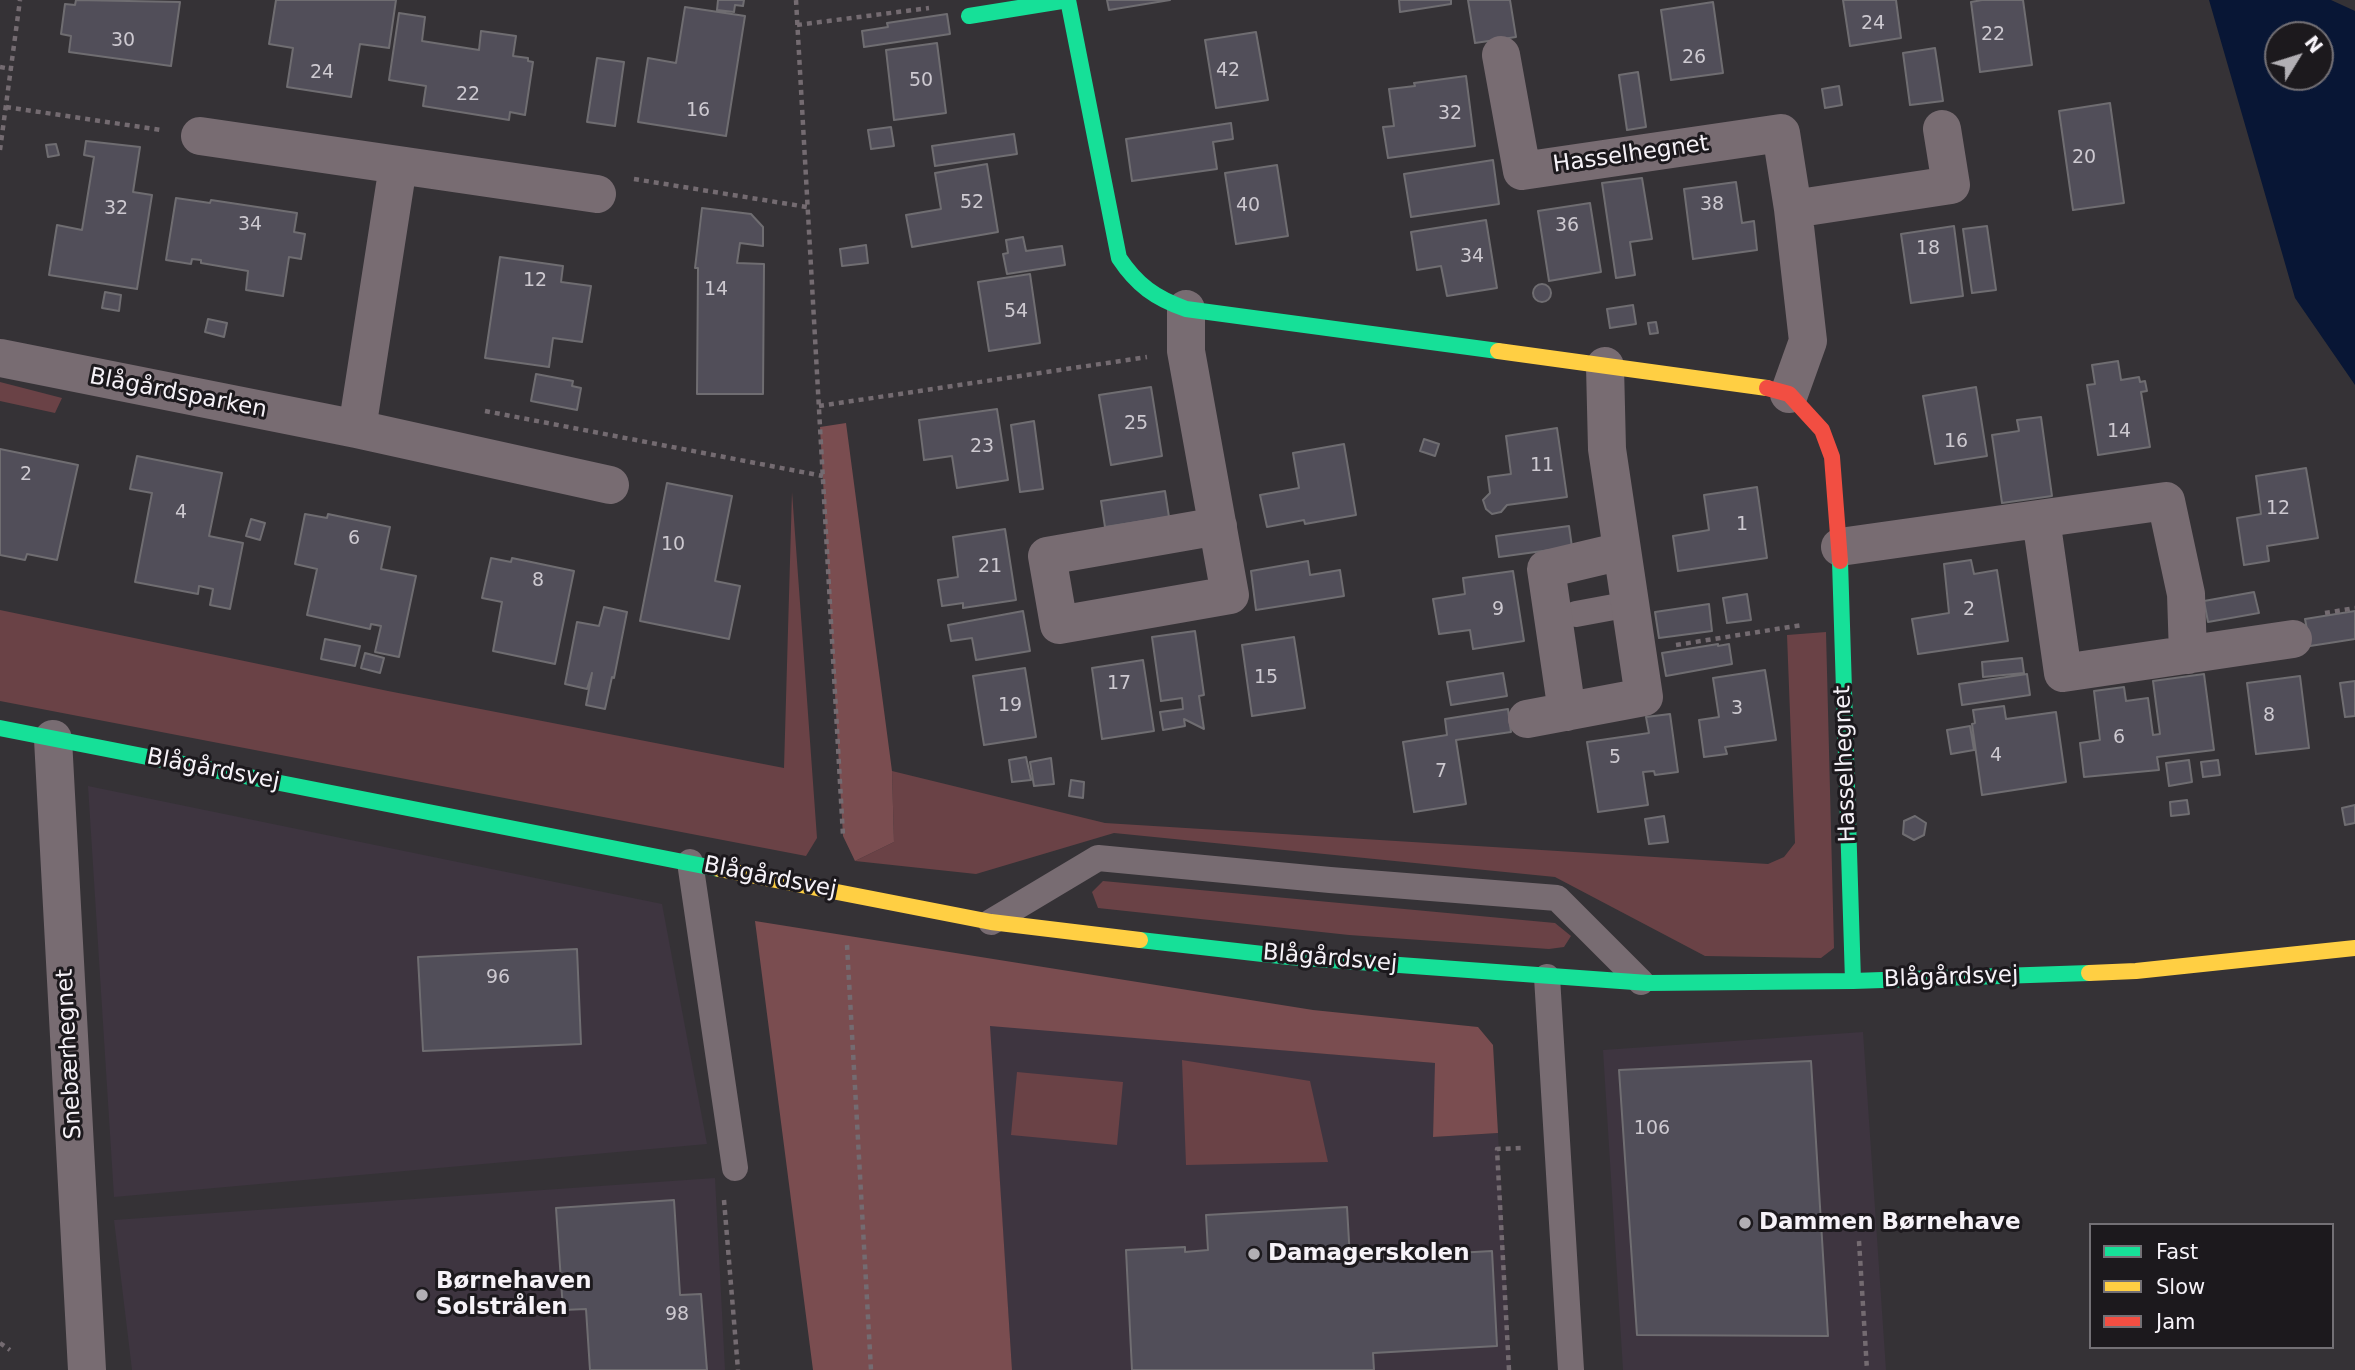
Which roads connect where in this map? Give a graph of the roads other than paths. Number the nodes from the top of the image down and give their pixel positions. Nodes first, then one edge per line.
1 (968, 16) road end
2 (1501, 55) dead end
3 (1942, 129) dead end
4 (200, 136) road end
5 (398, 166) junction
6 (597, 194) road end
7 (1793, 209) junction
8 (1186, 309) junction
9 (0, 358) edge
10 (1605, 366) junction
11 (1789, 394) junction
12 (357, 429) junction
13 (610, 485) dead end
14 (2041, 519) junction
15 (1218, 526) junction
16 (1840, 547) junction
17 (1622, 551) junction
18 (1630, 604) junction
19 (1576, 614) dead end
20 (2293, 639) dead end
21 (2188, 655) junction
22 (1567, 712) junction
23 (1527, 719) dead end
24 (0, 728) edge
25 (53, 739) junction
26 (690, 862) junction
27 (991, 922) junction
28 (2355, 948) edge
29 (1547, 977) junction
30 (1853, 981) junction
31 (1641, 982) junction
32 (735, 1168) road end
33 (87, 1370) edge
34 (1571, 1370) edge

1 - 8 street
2 - 7 street, Hasselhegnet
3 - 7 street
4 - 5 street
5 - 6 street
5 - 12 street
7 - 11 street, Hasselhegnet
8 - 10 street
8 - 15 street
9 - 12 street, Blågårdsparken
10 - 11 street
10 - 17 street
11 - 16 street, Hasselhegnet
12 - 13 street, Blågårdsparken
14 - 16 street
14 - 21 street
14 - 21 street
15 - 15 street
16 - 30 street, Hasselhegnet
17 - 18 street
17 - 22 street
18 - 19 lane
18 - 22 street
20 - 21 street
22 - 23 street
24 - 25 street, Blågårdsvej
25 - 26 street, Blågårdsvej
25 - 33 street, Snebærhegnet
26 - 27 street, Blågårdsvej
26 - 32 lane
27 - 29 street, Blågårdsvej
27 - 31 lane
28 - 30 street, Blågårdsvej
29 - 31 street, Blågårdsvej
29 - 34 lane
30 - 31 street, Blågårdsvej

